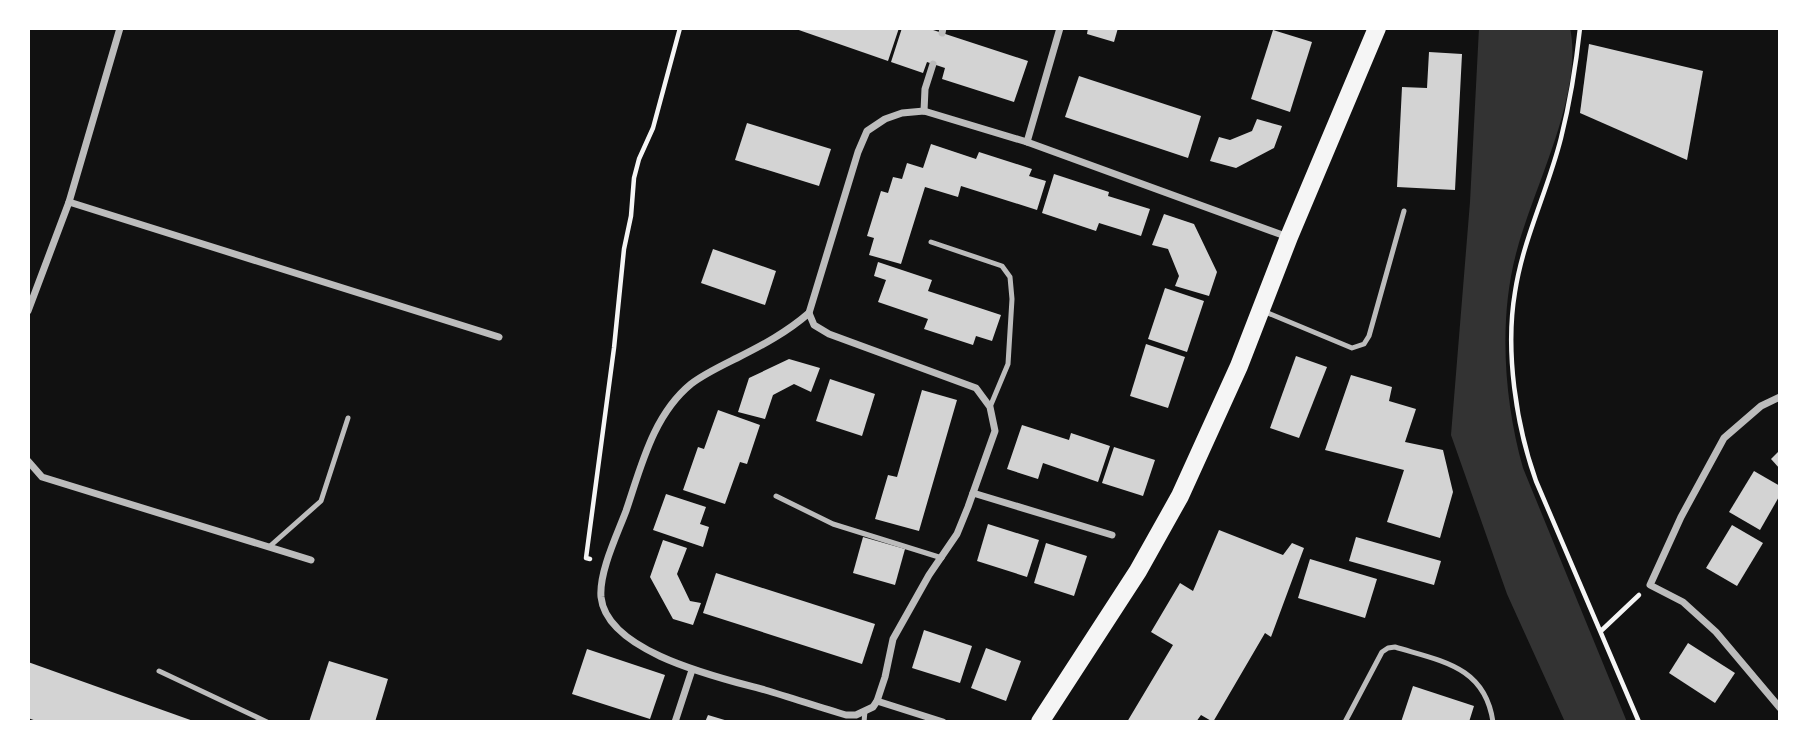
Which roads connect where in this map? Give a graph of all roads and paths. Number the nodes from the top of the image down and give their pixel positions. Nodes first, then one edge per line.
1 (120, 28) edge
2 (680, 28) edge
3 (1060, 28) edge
4 (1377, 28) edge
5 (1580, 28) edge
6 (933, 64) dead end
7 (924, 111) junction
8 (1027, 142) junction
9 (69, 202) junction
10 (1404, 211) dead end
11 (1289, 237) junction
12 (931, 242) dead end
13 (1261, 310) junction
14 (28, 311) edge
15 (809, 313) junction
16 (499, 337) dead end
17 (1780, 397) edge
18 (990, 407) junction
19 (348, 418) dead end
20 (28, 461) edge
21 (973, 493) junction
22 (776, 496) dead end
23 (1112, 535) dead end
24 (269, 547) junction
25 (942, 558) junction
26 (311, 560) dead end
27 (608, 561) junction
28 (1650, 585) junction
29 (1602, 630) junction
30 (692, 670) junction
31 (159, 671) dead end
32 (877, 701) junction
33 (1780, 708) edge
34 (865, 711) junction
35 (1495, 721) edge
36 (267, 722) edge
37 (675, 722) edge
38 (864, 722) edge
39 (943, 722) edge
40 (1040, 722) edge
41 (1346, 722) edge
42 (1639, 722) edge

1 - 9 street
2 - 27 path
3 - 8 street
4 - 11 main road
5 - 29 path
6 - 7 street
7 - 8 street
7 - 15 street
8 - 11 street
9 - 14 street
9 - 16 street
10 - 13 lane
11 - 13 main road
12 - 18 lane
13 - 40 main road
15 - 18 street
15 - 27 street
17 - 28 street
18 - 21 street
19 - 24 lane
20 - 24 street
21 - 23 street
21 - 25 street
22 - 25 lane
24 - 26 street
25 - 32 street
27 - 30 street
28 - 29 path
28 - 33 street
29 - 42 path
30 - 34 street
30 - 37 street
31 - 36 lane
32 - 34 street
32 - 39 street
34 - 38 lane
35 - 41 lane

